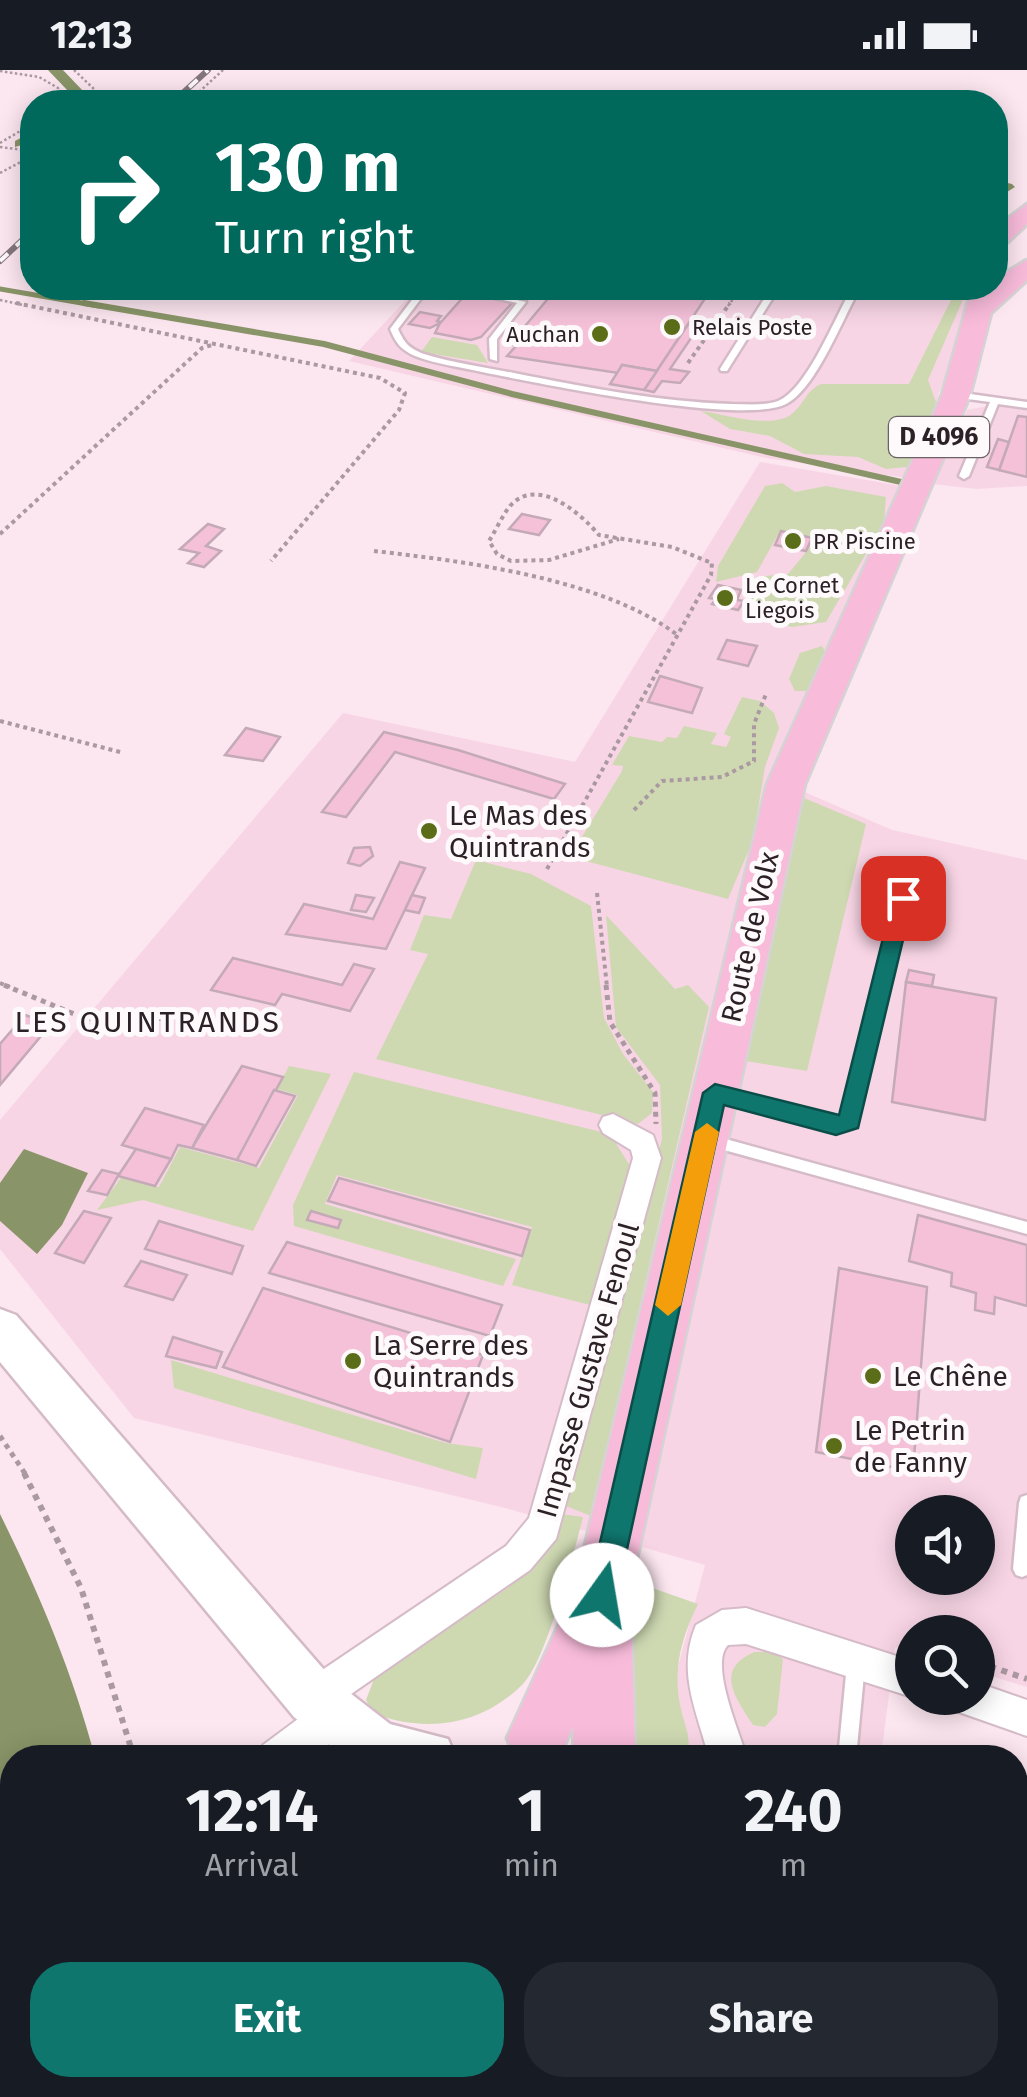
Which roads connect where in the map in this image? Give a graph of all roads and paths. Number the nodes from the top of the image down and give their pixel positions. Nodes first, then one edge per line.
1 (74, 70) edge
2 (222, 70) edge
3 (0, 71) edge
4 (58, 90) edge
5 (93, 90) edge
6 (201, 90) edge
7 (1027, 211) edge
8 (1008, 228) edge
9 (0, 300) edge
10 (416, 300) edge
11 (512, 300) edge
12 (733, 300) edge
13 (767, 300) edge
14 (849, 300) edge
15 (984, 300) edge
16 (223, 344) junction
17 (494, 359) dead end
18 (688, 362) dead end
19 (724, 369) dead end
20 (975, 398) junction
21 (1027, 405) edge
22 (964, 476) dead end
23 (0, 534) edge
24 (619, 539) junction
25 (374, 551) dead end
26 (271, 562) dead end
27 (676, 634) junction
28 (766, 694) dead end
29 (0, 721) edge
30 (124, 753) dead end
31 (634, 810) dead end
32 (547, 869) dead end
33 (598, 893) dead end
34 (903, 898) dead end
35 (0, 984) edge
36 (179, 1015) dead end
37 (710, 1116) junction
38 (628, 1134) joint
39 (1027, 1228) edge
40 (0, 1329) edge
41 (0, 1436) edge
42 (1027, 1502) edge
43 (1022, 1570) dead end
44 (602, 1595) junction
45 (857, 1661) junction
46 (995, 1668) edge
47 (895, 1673) edge
48 (1027, 1679) edge
49 (323, 1707) junction
50 (995, 1707) edge
51 (1027, 1718) edge
52 (130, 1745) edge
53 (288, 1745) edge
54 (385, 1745) edge
55 (523, 1745) edge
56 (533, 1745) edge
57 (581, 1745) edge
58 (604, 1745) edge
59 (724, 1745) edge
60 (848, 1745) edge

1 - 5 path
2 - 6 path
3 - 4 path
7 - 8 main road
9 - 16 path
10 - 14 lane
11 - 17 lane
12 - 18 path
13 - 19 lane
15 - 20 main road, Route de Volx / D 4096
16 - 23 path
16 - 26 path
20 - 21 lane
20 - 22 lane
20 - 37 main road, Route de Volx / D 4096
24 - 24 path
24 - 27 path
25 - 27 path
27 - 32 path
28 - 31 path
29 - 30 path
33 - 38 path
34 - 37 lane
35 - 36 path
37 - 39 lane
37 - 44 main road, Route de Volx / D 4096
38 - 49 street, Impasse Gustave Fenoul
40 - 49 main road
41 - 52 path
42 - 43 lane
44 - 55 main road, D 4096
44 - 58 main road, D 4096
45 - 47 street
45 - 59 street
45 - 60 lane
46 - 48 path
49 - 53 street, Impasse Gustave Fenoul
49 - 54 main road
50 - 51 street
56 - 57 main road

